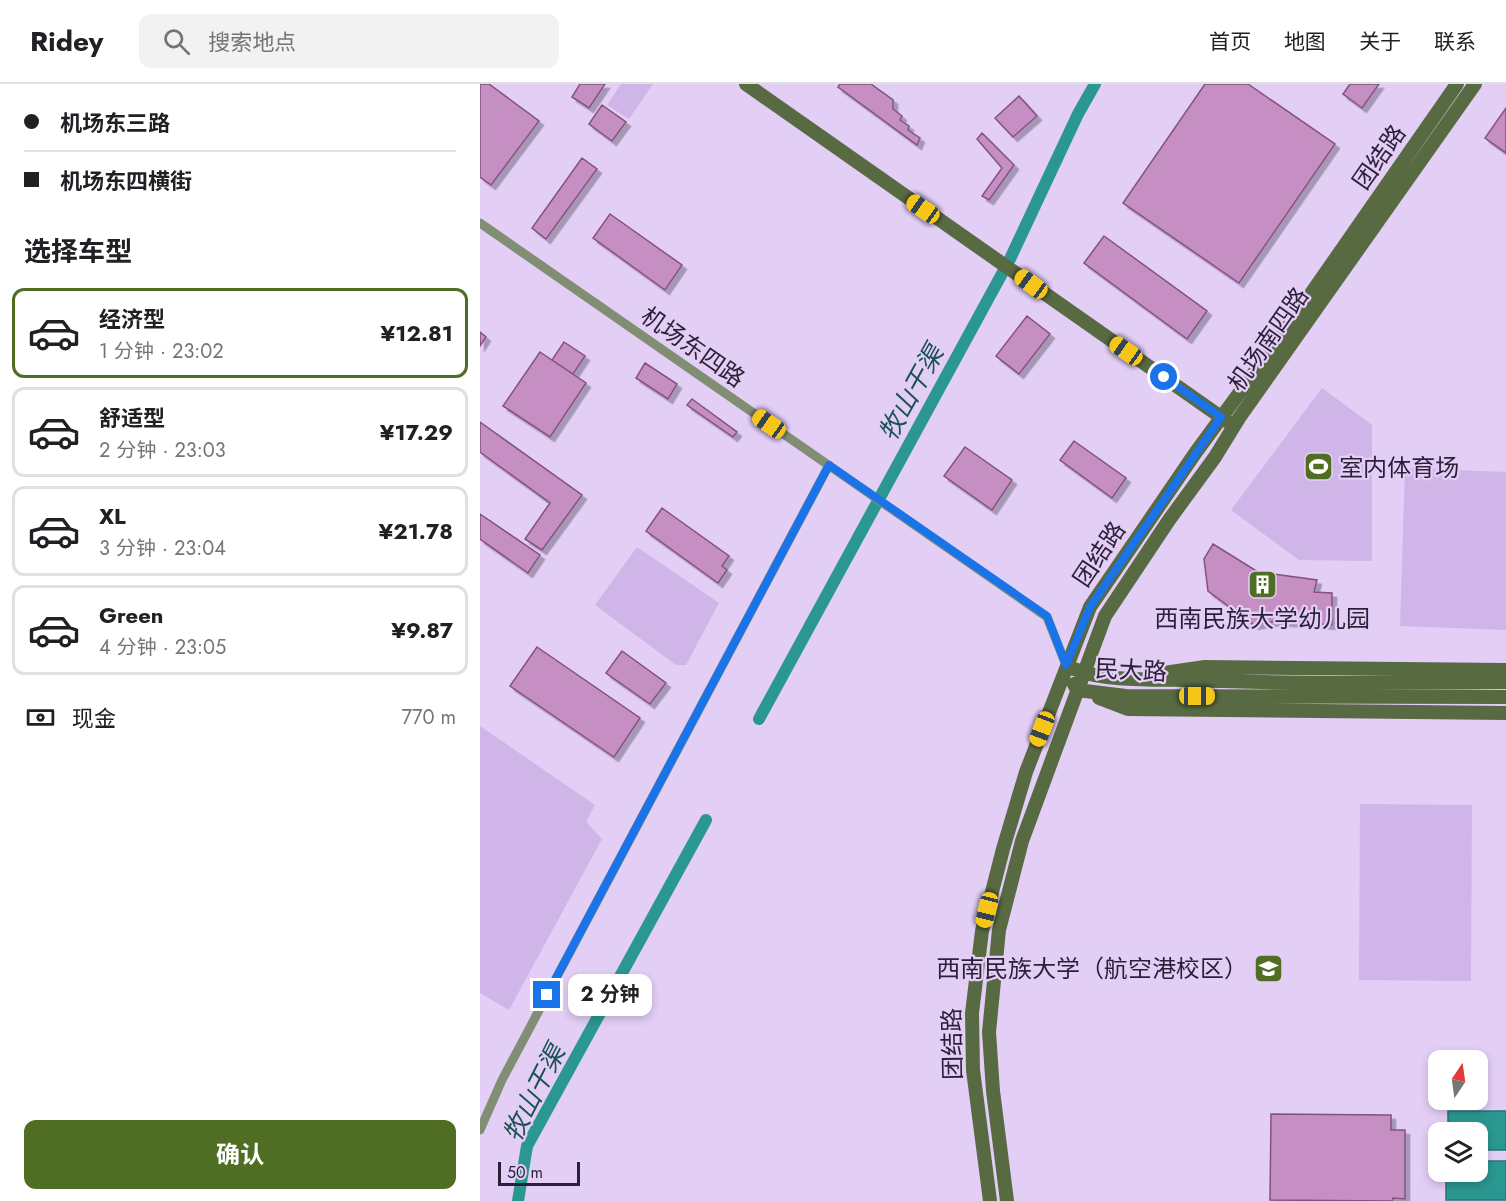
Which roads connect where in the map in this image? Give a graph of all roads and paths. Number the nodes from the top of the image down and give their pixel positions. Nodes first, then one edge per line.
1 (746, 84) edge
2 (1457, 84) edge
3 (1474, 84) edge
4 (480, 223) edge
5 (1221, 417) junction
6 (1234, 427) junction
7 (829, 465) junction
8 (1066, 665) junction
9 (1506, 670) edge
10 (1083, 673) junction
11 (1126, 678) junction
12 (1506, 682) edge
13 (1077, 690) junction
14 (1506, 697) edge
15 (1506, 713) edge
16 (480, 1130) edge
17 (990, 1201) edge
18 (1007, 1201) edge

1 - 5 main road
2 - 5 main road, 团结路
3 - 6 main road, 机场南四路
4 - 7 street, 机场东四路
5 - 6 main road
5 - 8 main road, 团结路
6 - 10 main road, 机场南四路
7 - 8 street, 机场东四路
7 - 16 street
8 - 10 main road, 民大路
8 - 13 main road, 民大路
8 - 17 main road, 团结路
9 - 11 main road
10 - 11 main road, 民大路
10 - 13 main road, 机场南四路
11 - 12 main road, 民大路
13 - 14 main road, 民大路
13 - 15 main road
13 - 18 main road, 团结路

